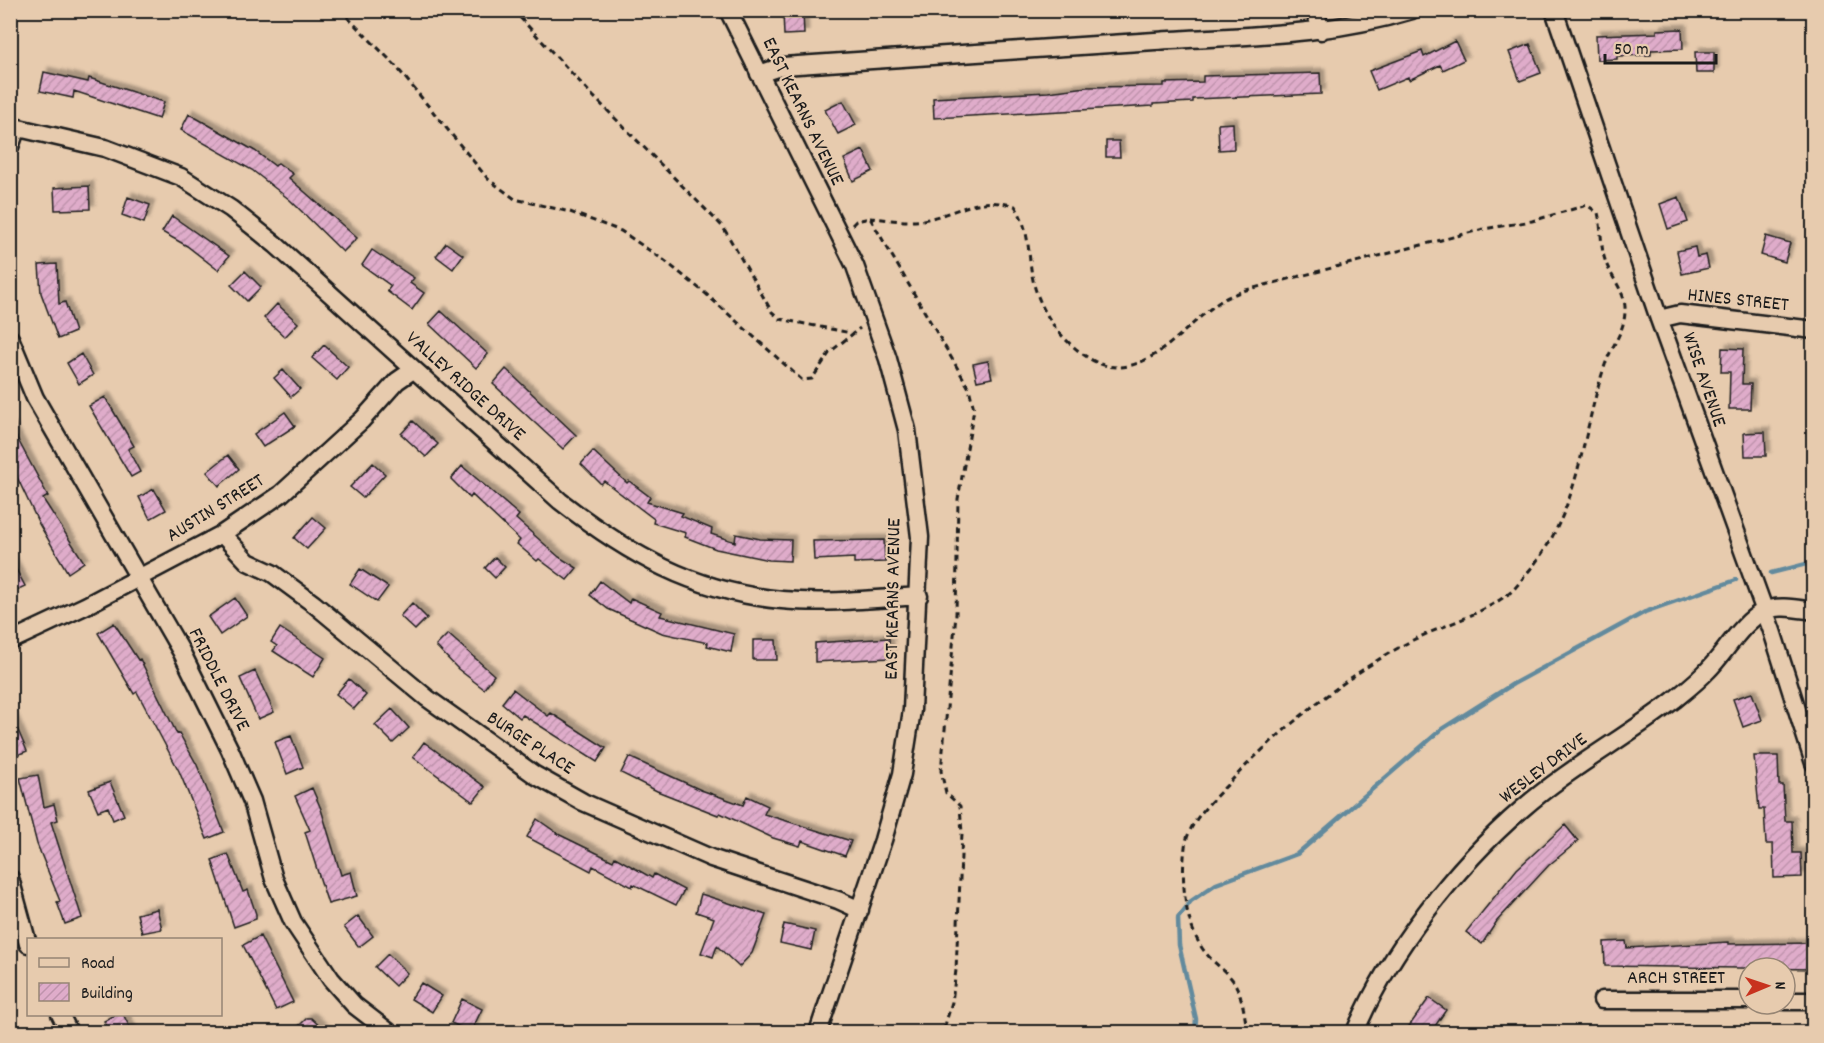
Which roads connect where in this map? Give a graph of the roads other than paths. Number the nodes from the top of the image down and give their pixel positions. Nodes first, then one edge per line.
1 (728, 10) edge
2 (1315, 10) edge
3 (1412, 10) edge
4 (1554, 10) edge
5 (1321, 31) junction
6 (759, 74) junction
7 (14, 126) edge
8 (10, 147) edge
9 (1659, 319) junction
10 (1814, 330) edge
11 (10, 338) edge
12 (414, 370) junction
13 (222, 534) junction
14 (138, 578) junction
15 (919, 596) junction
16 (1764, 611) junction
17 (1814, 611) edge
18 (10, 641) edge
19 (1814, 763) edge
20 (10, 878) edge
21 (860, 910) junction
22 (27, 940) edge
23 (1602, 1000) dead end
24 (1737, 1000) edge
25 (1797, 1001) edge
26 (1814, 1001) edge
27 (61, 1016) edge
28 (69, 1032) edge
29 (389, 1032) edge
30 (818, 1032) edge
31 (1355, 1032) edge

1 - 6 street, EAST KEARNS AVENUE
2 - 5 street
3 - 5 street
4 - 9 street, WISE AVENUE
5 - 6 street
6 - 15 street, EAST KEARNS AVENUE
7 - 8 street
7 - 12 street, VALLEY RIDGE DRIVE
9 - 10 street, HINES STREET
9 - 16 street, WISE AVENUE
11 - 14 street, FRIDDLE DRIVE
12 - 13 street, AUSTIN STREET
12 - 15 street, VALLEY RIDGE DRIVE
13 - 14 street, AUSTIN STREET
13 - 21 street, BURGE PLACE
14 - 18 street, AUSTIN STREET
14 - 29 street, FRIDDLE DRIVE
15 - 21 street, EAST KEARNS AVENUE
16 - 17 street
16 - 19 street, WISE AVENUE
16 - 31 street, WESLEY DRIVE
20 - 22 street
21 - 30 street, EAST KEARNS AVENUE
23 - 24 street, ARCH STREET
25 - 26 street
27 - 28 street

